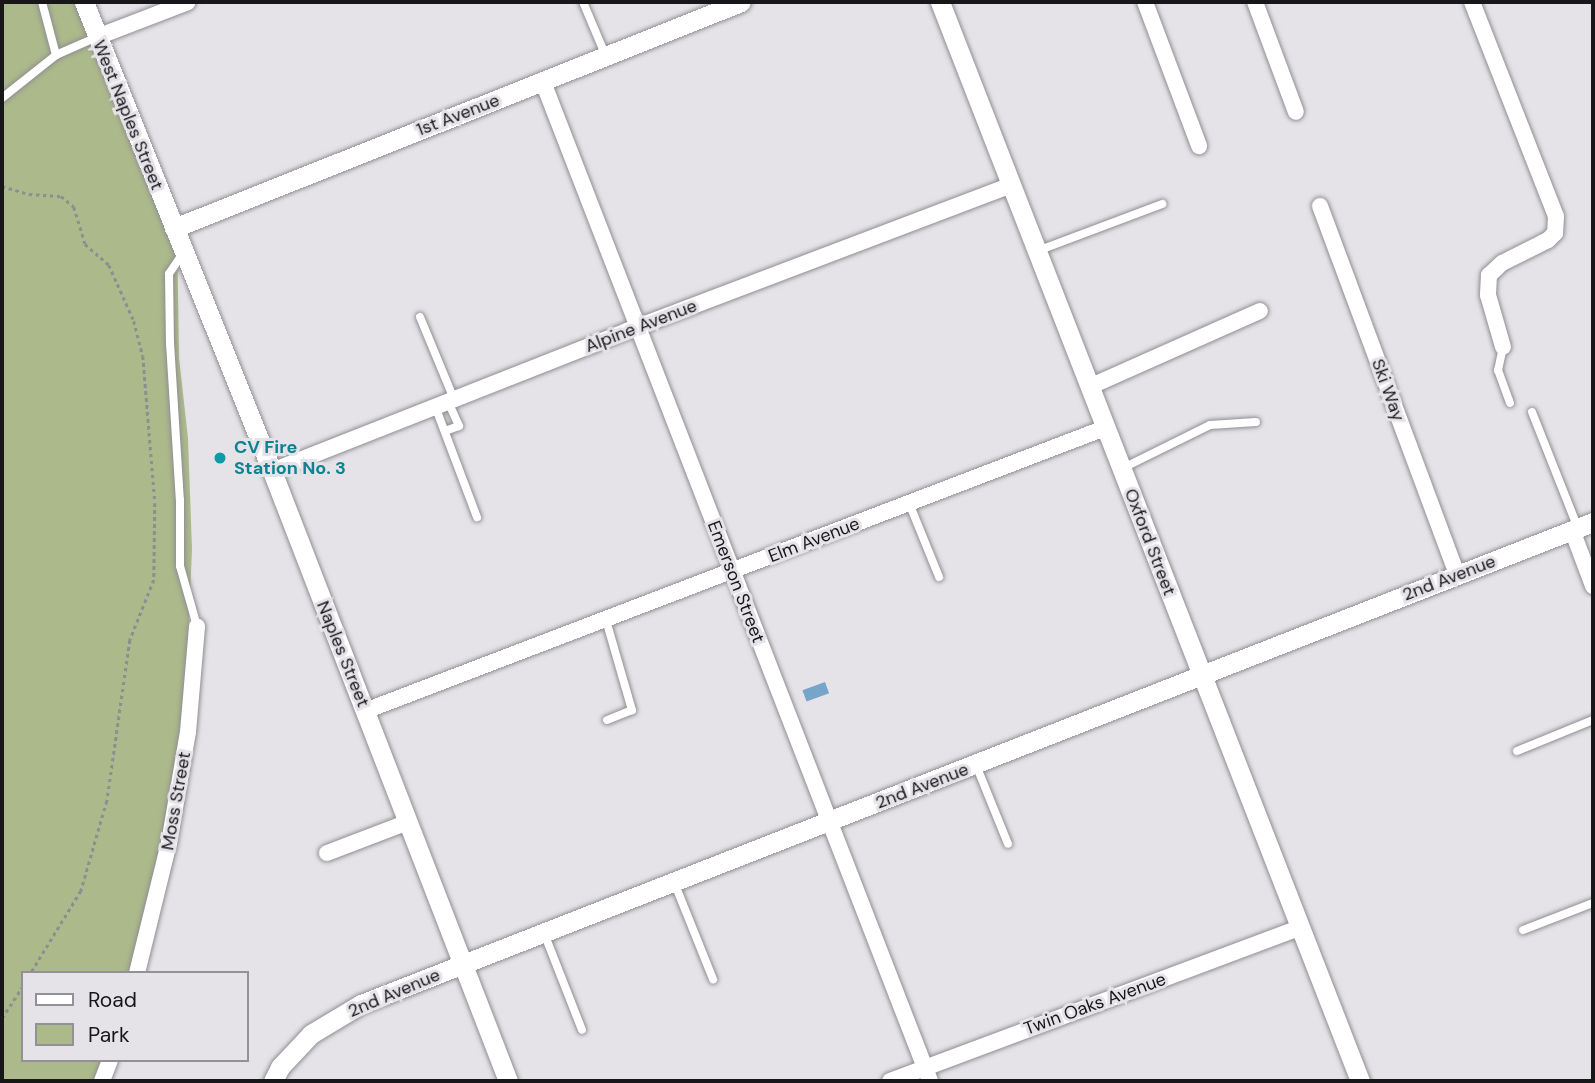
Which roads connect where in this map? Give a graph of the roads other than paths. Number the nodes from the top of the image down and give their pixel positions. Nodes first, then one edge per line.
1 (42, 2) edge
2 (84, 2) edge
3 (188, 2) edge
4 (583, 2) edge
5 (741, 2) edge
6 (940, 2) edge
7 (1145, 2) edge
8 (1255, 2) edge
9 (1472, 2) edge
10 (97, 37) junction
11 (56, 55) junction
12 (605, 56) junction
13 (543, 82) junction
14 (2, 98) edge
15 (1296, 112) dead end
16 (1199, 146) dead end
17 (1011, 185) junction
18 (1162, 205) dead end
19 (1320, 206) dead end
20 (174, 228) junction
21 (1037, 251) junction
22 (183, 253) junction
23 (1260, 311) dead end
24 (420, 317) dead end
25 (637, 327) junction
26 (1503, 347) joint
27 (1089, 387) junction
28 (446, 402) junction
29 (1510, 403) dead end
30 (1532, 412) dead end
31 (1256, 422) dead end
32 (1105, 428) junction
33 (445, 431) junction
34 (1121, 469) junction
35 (272, 471) junction
36 (909, 503) junction
37 (477, 517) dead end
38 (1581, 527) edge
39 (732, 572) junction
40 (1457, 575) junction
41 (939, 577) dead end
42 (1593, 586) edge
43 (606, 620) junction
44 (197, 626) joint
45 (1202, 676) junction
46 (366, 711) junction
47 (607, 720) dead end
48 (1593, 720) edge
49 (1517, 751) dead end
50 (976, 765) junction
51 (408, 822) junction
52 (828, 823) junction
53 (1008, 844) dead end
54 (327, 853) dead end
55 (674, 882) junction
56 (1593, 903) edge
57 (1300, 928) junction
58 (1523, 930) dead end
59 (544, 933) junction
60 (462, 964) junction
61 (137, 971) edge
62 (713, 979) dead end
63 (582, 1030) dead end
64 (109, 1062) edge
65 (927, 1075) edge
66 (103, 1081) edge
67 (273, 1081) edge
68 (508, 1081) edge
69 (890, 1081) edge
70 (1360, 1081) edge

1 - 11 lane
2 - 10 street, West Naples Street
3 - 10 street
4 - 12 lane
5 - 12 street, 1st Avenue
6 - 17 street, Oxford Street
7 - 16 street
8 - 15 street
9 - 26 street
10 - 11 lane
10 - 20 street, West Naples Street
11 - 14 lane
12 - 13 street, 1st Avenue
13 - 20 street, 1st Avenue
13 - 25 street, Emerson Street
17 - 21 street, Oxford Street
17 - 25 street, Alpine Avenue
18 - 21 lane
19 - 40 street, Ski Way
20 - 22 street, Naples Street
21 - 27 street, Oxford Street
22 - 35 street, Naples Street
22 - 44 lane
23 - 27 street
24 - 28 lane
25 - 28 street, Alpine Avenue
25 - 39 street, Emerson Street
26 - 29 lane
27 - 32 street, Oxford Street
28 - 33 lane
28 - 33 lane
28 - 35 street, Alpine Avenue
30 - 38 lane
31 - 34 lane
32 - 34 street, Oxford Street
32 - 36 street, Elm Avenue
33 - 37 lane
34 - 45 street, Oxford Street
35 - 46 street, Naples Street
36 - 39 street, Elm Avenue
36 - 41 lane
38 - 40 street, 2nd Avenue
38 - 42 street
39 - 43 street, Elm Avenue
39 - 52 street, Emerson Street
40 - 45 street, 2nd Avenue
43 - 46 street, Elm Avenue
43 - 47 lane
44 - 61 street, Moss Street
45 - 50 street, 2nd Avenue
45 - 57 street, Oxford Street
46 - 51 street, Naples Street
48 - 49 lane
50 - 52 street, 2nd Avenue
50 - 53 lane
51 - 54 street
51 - 60 street, Naples Street
52 - 55 street, 2nd Avenue
52 - 65 street, Emerson Street
55 - 59 street, 2nd Avenue
55 - 62 lane
56 - 58 lane
57 - 65 street, Twin Oaks Avenue
57 - 70 street, Oxford Street
59 - 60 street, 2nd Avenue
59 - 63 lane
60 - 67 street, 2nd Avenue
60 - 68 street, Naples Street
64 - 66 street
65 - 69 street, Twin Oaks Avenue

